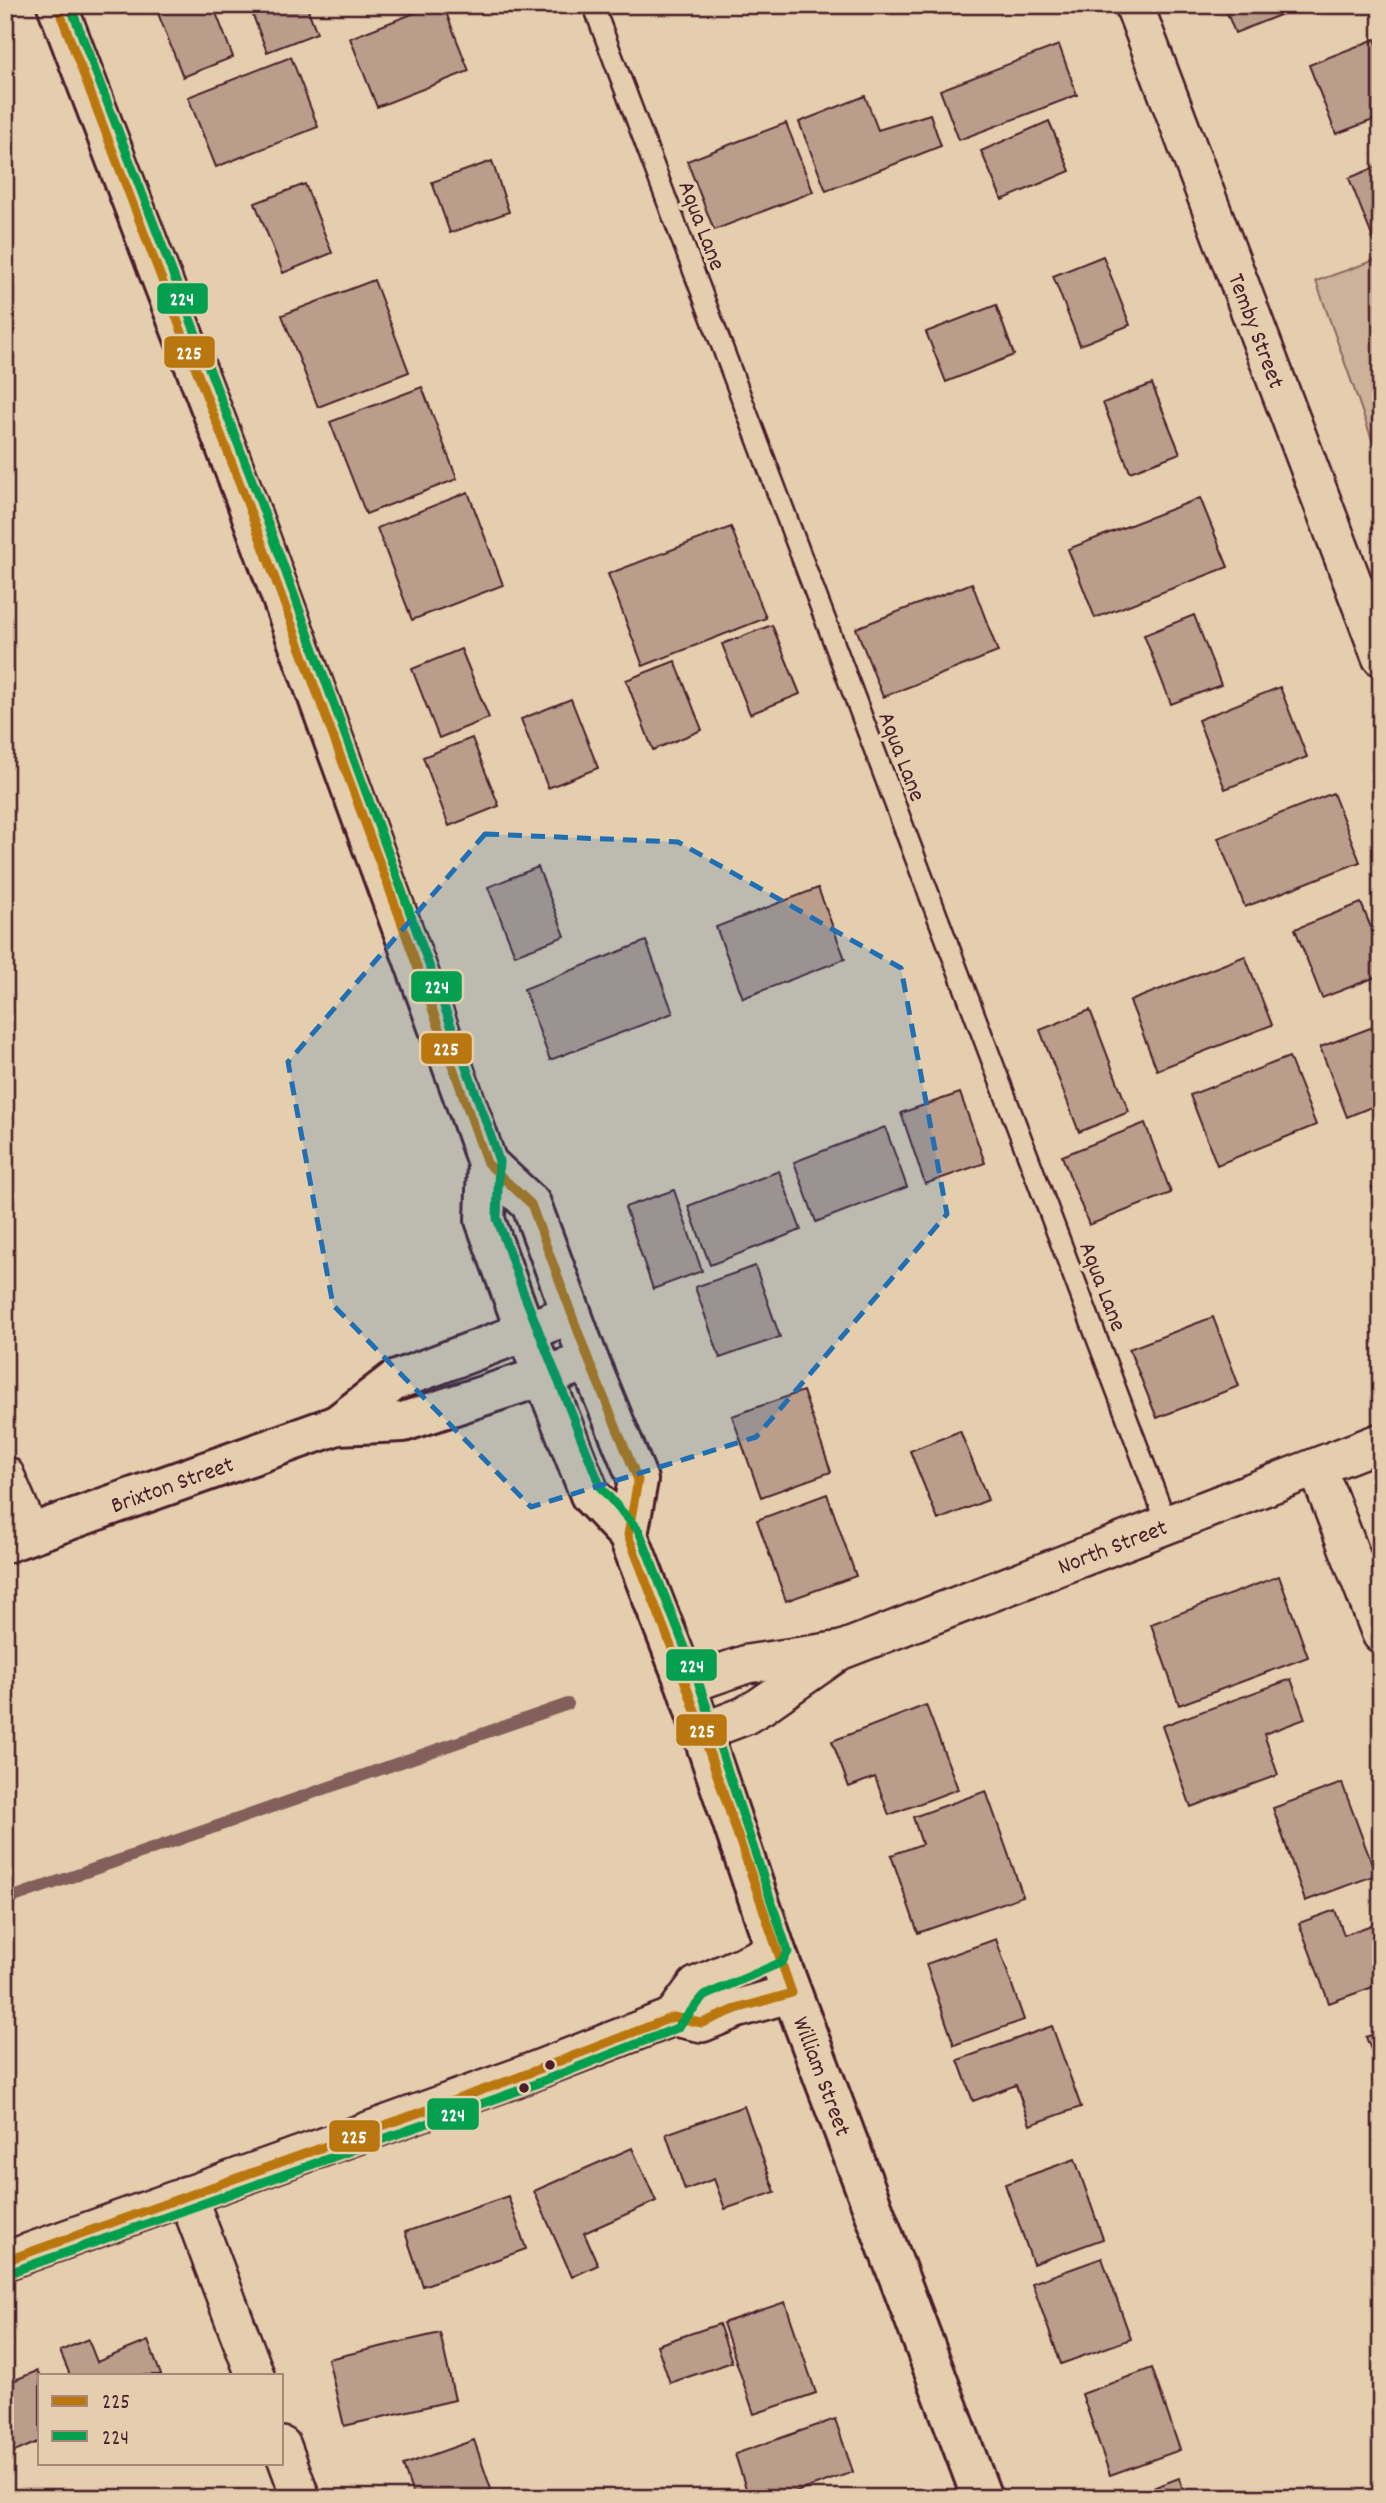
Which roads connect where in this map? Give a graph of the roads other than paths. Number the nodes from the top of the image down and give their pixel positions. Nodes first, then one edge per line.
1 (57, 5) edge
2 (593, 5) edge
3 (1134, 5) edge
4 (1381, 657) edge
5 (487, 1163) junction
6 (572, 1314) junction
7 (525, 1331) junction
8 (589, 1361) junction
9 (542, 1376) junction
10 (337, 1425) junction
11 (1381, 1442) edge
12 (1317, 1466) junction
13 (5, 1475) edge
14 (1167, 1524) junction
15 (628, 1535) junction
16 (18, 1539) edge
17 (1381, 1634) edge
18 (842, 1650) junction
19 (686, 1685) junction
20 (702, 1732) junction
21 (776, 1951) junction
22 (792, 1993) junction
23 (673, 2017) junction
24 (187, 2195) junction
25 (5, 2261) edge
26 (255, 2374) edge
27 (284, 2451) edge
28 (301, 2498) edge
29 (982, 2498) edge

1 - 5 main road, William Street
2 - 14 lane, Aqua Lane
3 - 4 street, Temby Street
5 - 6 main road, William Street
5 - 7 main road, William Street
6 - 7 main road, Brixton Street
6 - 8 main road, William Street
7 - 9 main road, William Street
7 - 10 main road, Brixton Street
8 - 9 main road, Brixton Street
8 - 15 main road, William Street
9 - 10 main road, Brixton Street
9 - 15 main road, William Street
10 - 16 main road, Brixton Street
11 - 12 street, North Street
12 - 14 street, North Street
12 - 17 street
13 - 16 street
14 - 18 street, North Street
15 - 19 main road, William Street
18 - 19 street, North Street
18 - 20 street, North Street
19 - 20 main road, William Street
20 - 21 main road, William Street
21 - 22 main road, William Street
21 - 23 street
22 - 23 street
22 - 29 main road, William Street
23 - 24 street
24 - 25 street
24 - 26 street
27 - 28 street

